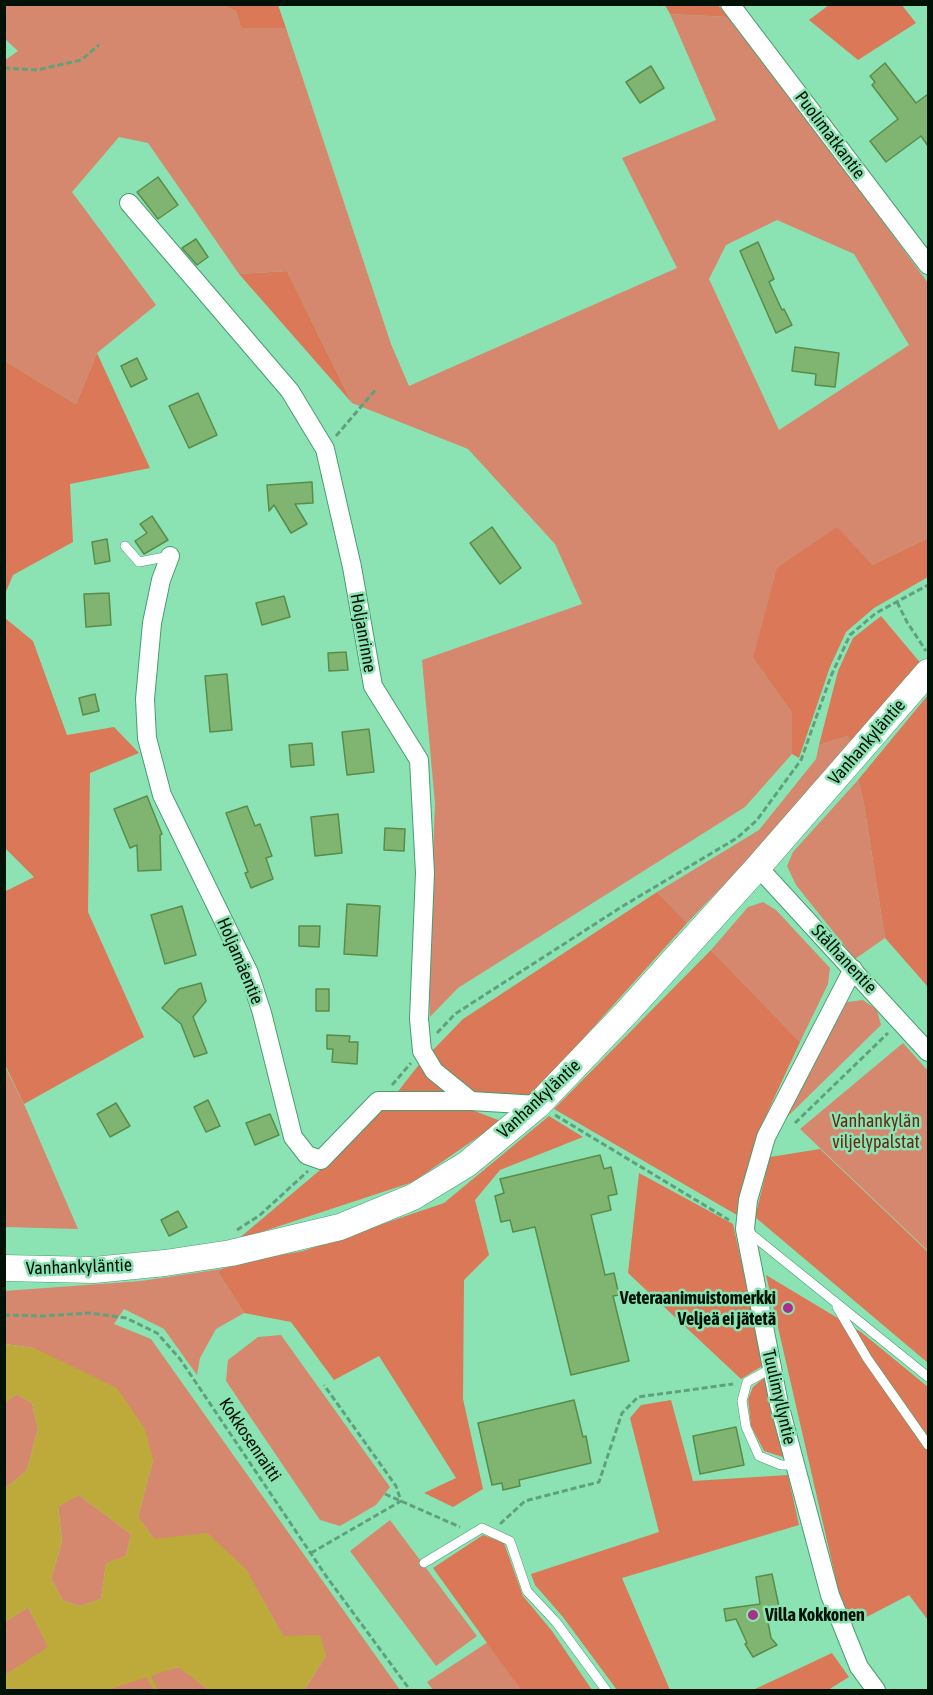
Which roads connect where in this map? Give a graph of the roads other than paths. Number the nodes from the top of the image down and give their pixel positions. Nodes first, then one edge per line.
1 (730, 4) edge
2 (129, 203) dead end
3 (928, 265) edge
4 (125, 546) dead end
5 (170, 556) joint
6 (927, 661) edge
7 (758, 867) junction
8 (853, 969) junction
9 (928, 1052) edge
10 (471, 1101) junction
11 (538, 1105) junction
12 (745, 1229) junction
13 (4, 1268) edge
14 (833, 1300) junction
15 (772, 1368) junction
16 (928, 1377) edge
17 (928, 1444) edge
18 (795, 1465) junction
19 (424, 1563) dead end
20 (606, 1690) edge
21 (876, 1690) edge

1 - 3 street, Puolimatkantie
2 - 10 street, Holjanrinne
4 - 5 lane
5 - 10 street, Holjamäentie
6 - 7 street, Vanhankyläntie
7 - 8 street, Stålhanentie
7 - 11 street, Vanhankyläntie
8 - 9 street, Stålhanentie
8 - 12 street, Tuulimyllyntie
10 - 11 street
11 - 13 street, Vanhankyläntie
12 - 14 lane
12 - 15 street, Tuulimyllyntie
14 - 16 lane
14 - 17 lane
15 - 18 street, Tuulimyllyntie
15 - 18 lane
18 - 21 street, Tuulimyllyntie
19 - 20 lane

